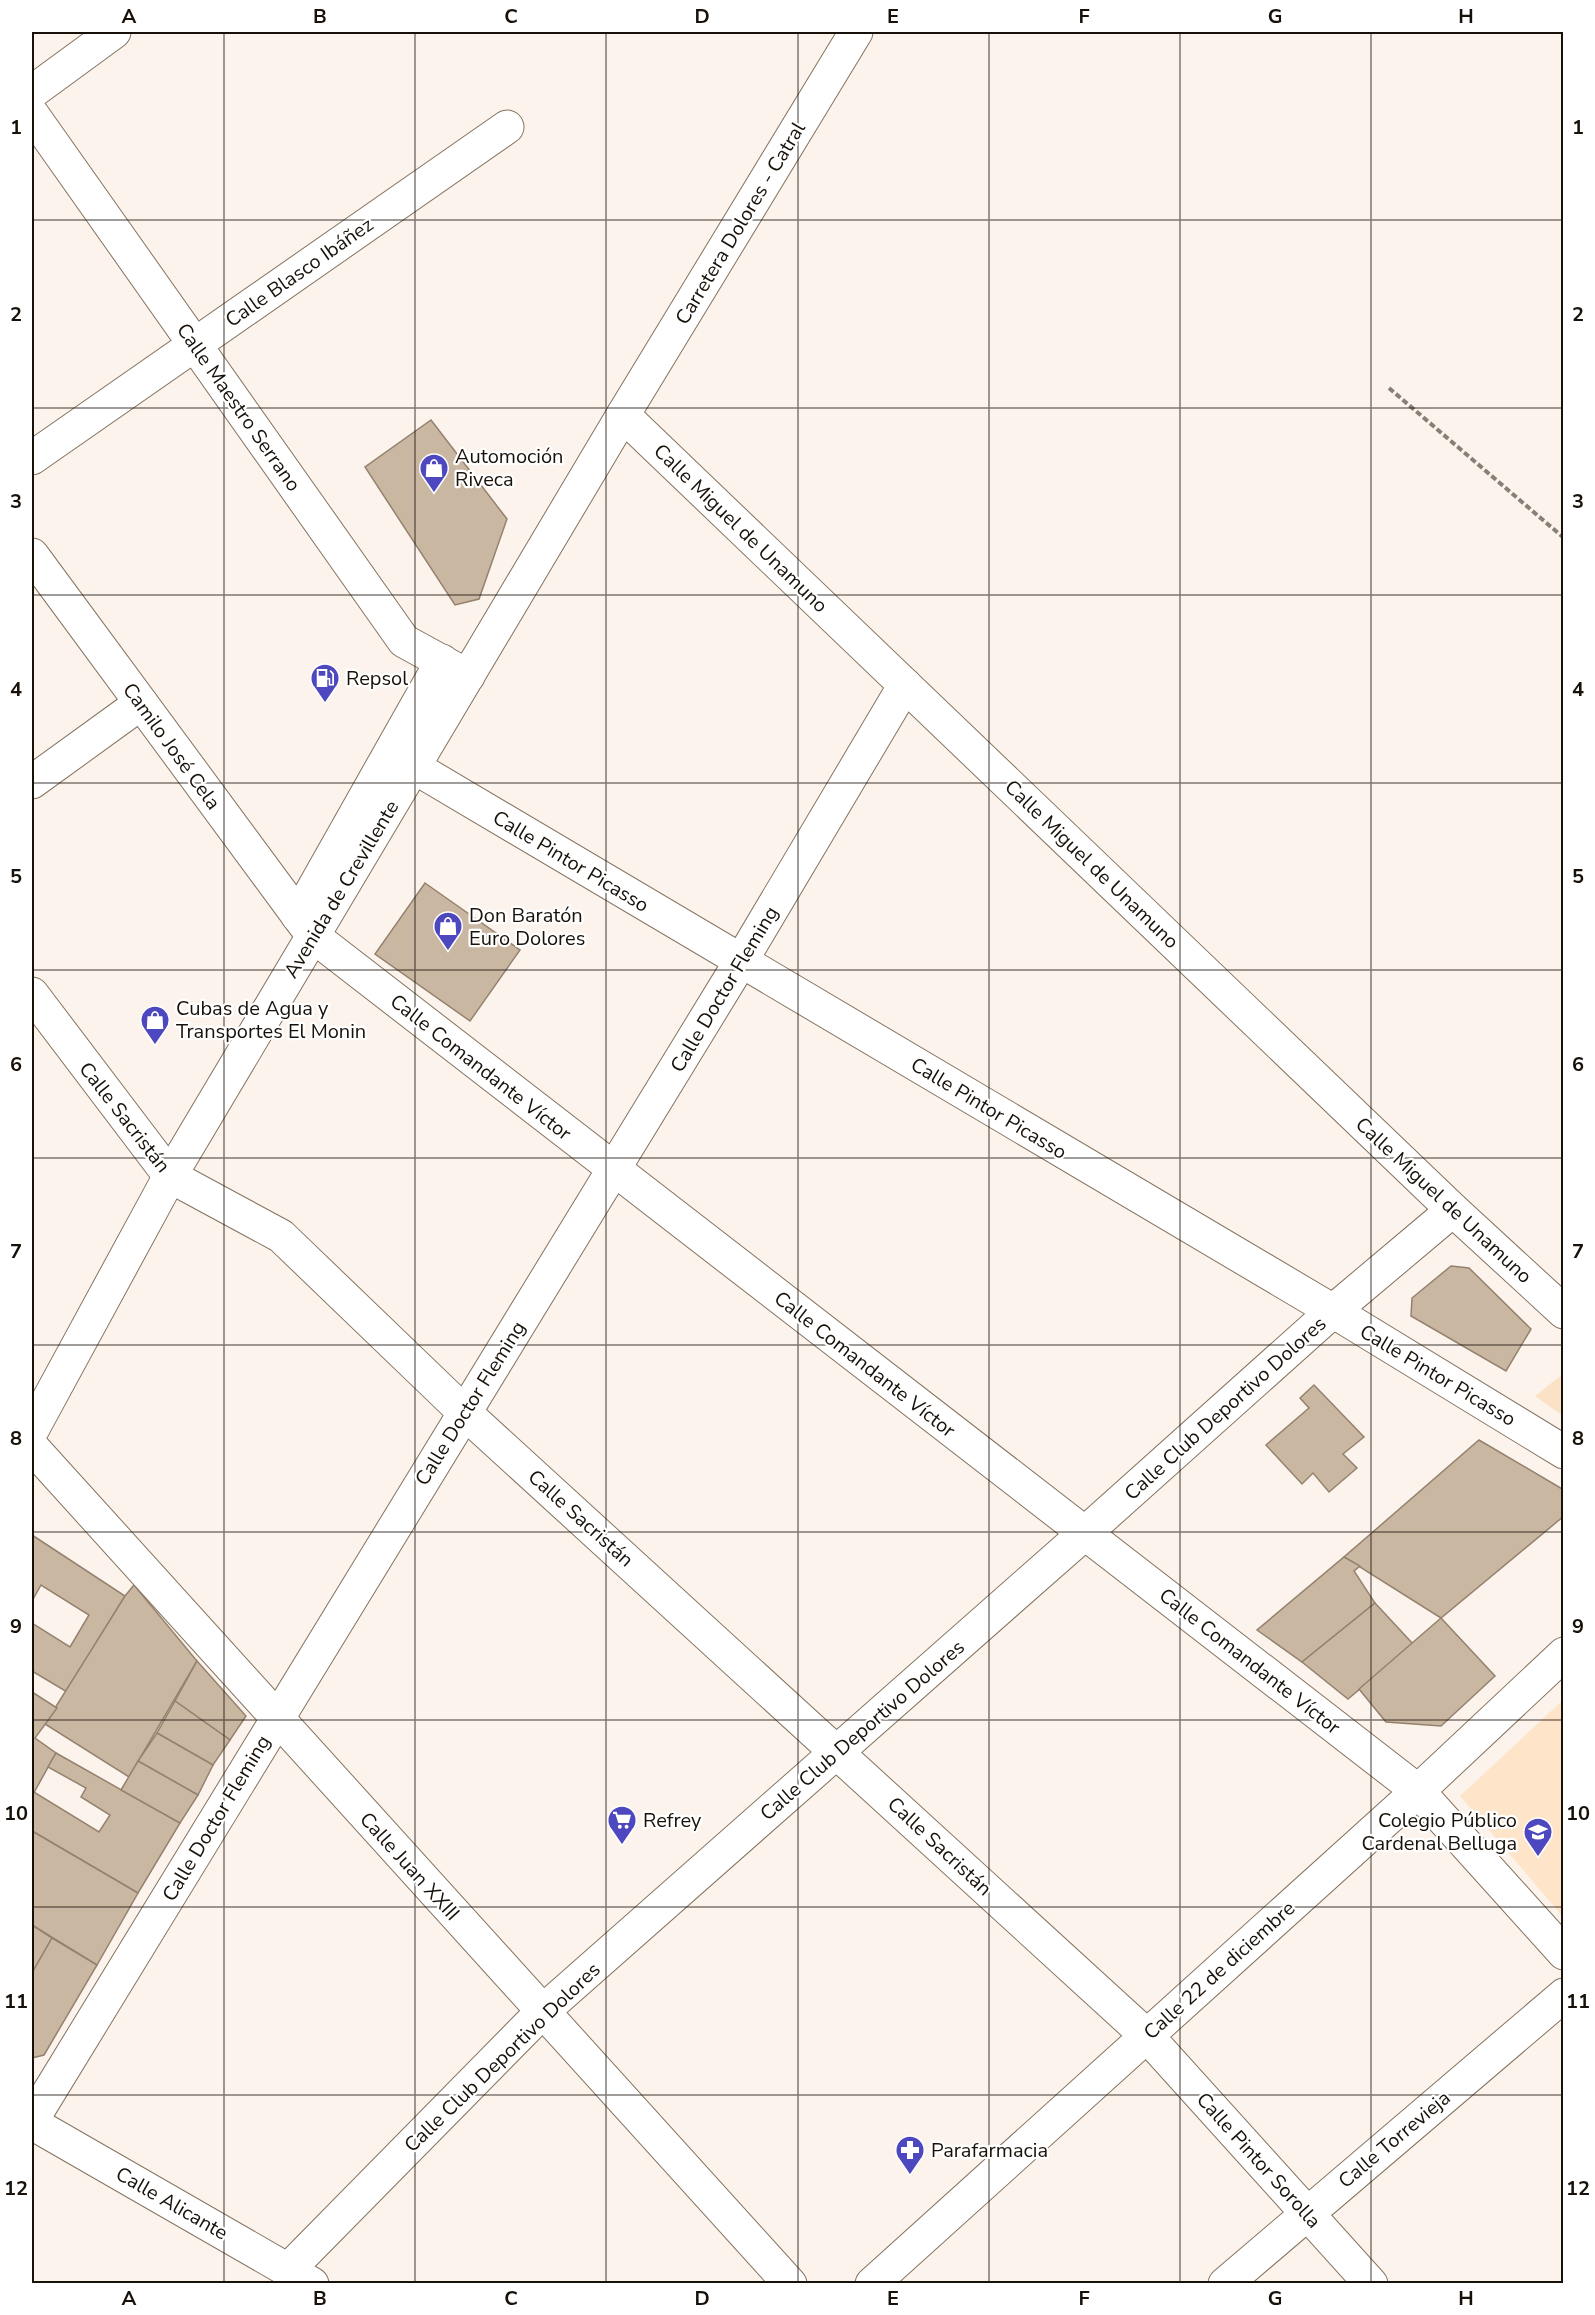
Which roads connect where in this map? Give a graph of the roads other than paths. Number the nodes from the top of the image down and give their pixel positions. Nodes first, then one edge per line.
1 (114, 32) edge
2 (856, 32) edge
3 (32, 92) edge
4 (32, 114) edge
5 (507, 127) dead end
6 (195, 344) junction
7 (623, 415) junction
8 (32, 458) edge
9 (32, 555) edge
10 (455, 669) junction
11 (905, 685) junction
12 (141, 704) junction
13 (414, 767) junction
14 (32, 782) edge
15 (305, 926) junction
16 (741, 961) junction
17 (32, 994) edge
18 (614, 1170) junction
19 (170, 1176) junction
20 (1453, 1210) junction
21 (1333, 1311) junction
22 (1563, 1312) edge
23 (464, 1412) junction
24 (32, 1430) edge
25 (32, 1447) edge
26 (1563, 1452) edge
27 (1085, 1533) junction
28 (1563, 1654) edge
29 (277, 1718) junction
30 (837, 1752) junction
31 (1418, 1791) junction
32 (1563, 1953) edge
33 (1563, 1995) edge
34 (543, 2011) junction
35 (1147, 2036) junction
36 (32, 2122) edge
37 (1308, 2213) junction
38 (300, 2276) edge
39 (790, 2283) edge
40 (872, 2283) edge
41 (1225, 2283) edge
42 (1371, 2283) edge

1 - 3 street
2 - 7 street, Carretera Dolores - Catral
4 - 6 street, Calle Maestro Serrano
5 - 6 street, Calle Blasco Ibáñez
6 - 8 street, Calle Blasco Ibáñez
6 - 10 street, Calle Maestro Serrano
7 - 10 street, Avenida de Crevillente
7 - 11 street, Calle Miguel de Unamuno
9 - 12 street, Camilo José Cela
10 - 13 street, Avenida de Crevillente
10 - 15 street
11 - 16 street, Calle Doctor Fleming
11 - 20 street, Calle Miguel de Unamuno
12 - 14 street
12 - 15 street, Camilo José Cela
13 - 15 street, Avenida de Crevillente
13 - 16 street, Calle Pintor Picasso
15 - 18 street, Calle Comandante Víctor
15 - 19 street, Avenida de Crevillente
16 - 18 street, Calle Doctor Fleming
16 - 21 street, Calle Pintor Picasso
17 - 19 street, Calle Sacristán
18 - 23 street, Calle Doctor Fleming
18 - 27 street, Calle Comandante Víctor
19 - 23 street, Calle Sacristán
19 - 24 street, Avenida de Crevillente
20 - 21 street, Calle Club Deportivo Dolores
20 - 22 street, Calle Miguel de Unamuno
21 - 26 street, Calle Pintor Picasso
21 - 27 street, Calle Club Deportivo Dolores
23 - 29 street, Calle Doctor Fleming
23 - 30 street, Calle Sacristán
25 - 29 street, Calle Juan XXIII
27 - 30 street, Calle Club Deportivo Dolores
27 - 31 street, Calle Comandante Víctor
28 - 31 street, Calle 22 de diciembre
29 - 34 street, Calle Juan XXIII
29 - 36 street, Calle Doctor Fleming
30 - 34 street, Calle Club Deportivo Dolores
30 - 35 street, Calle Sacristán
31 - 32 street, Calle Comandante Víctor
31 - 35 street, Calle 22 de diciembre
33 - 37 street, Calle Torrevieja
34 - 38 street, Calle Club Deportivo Dolores
34 - 39 street, Calle Juan XXIII
35 - 37 street, Calle Pintor Sorolla
35 - 40 street, Calle 22 de diciembre
36 - 38 street, Calle Alicante
37 - 41 street, Calle Torrevieja
37 - 42 street, Calle Pintor Sorolla

